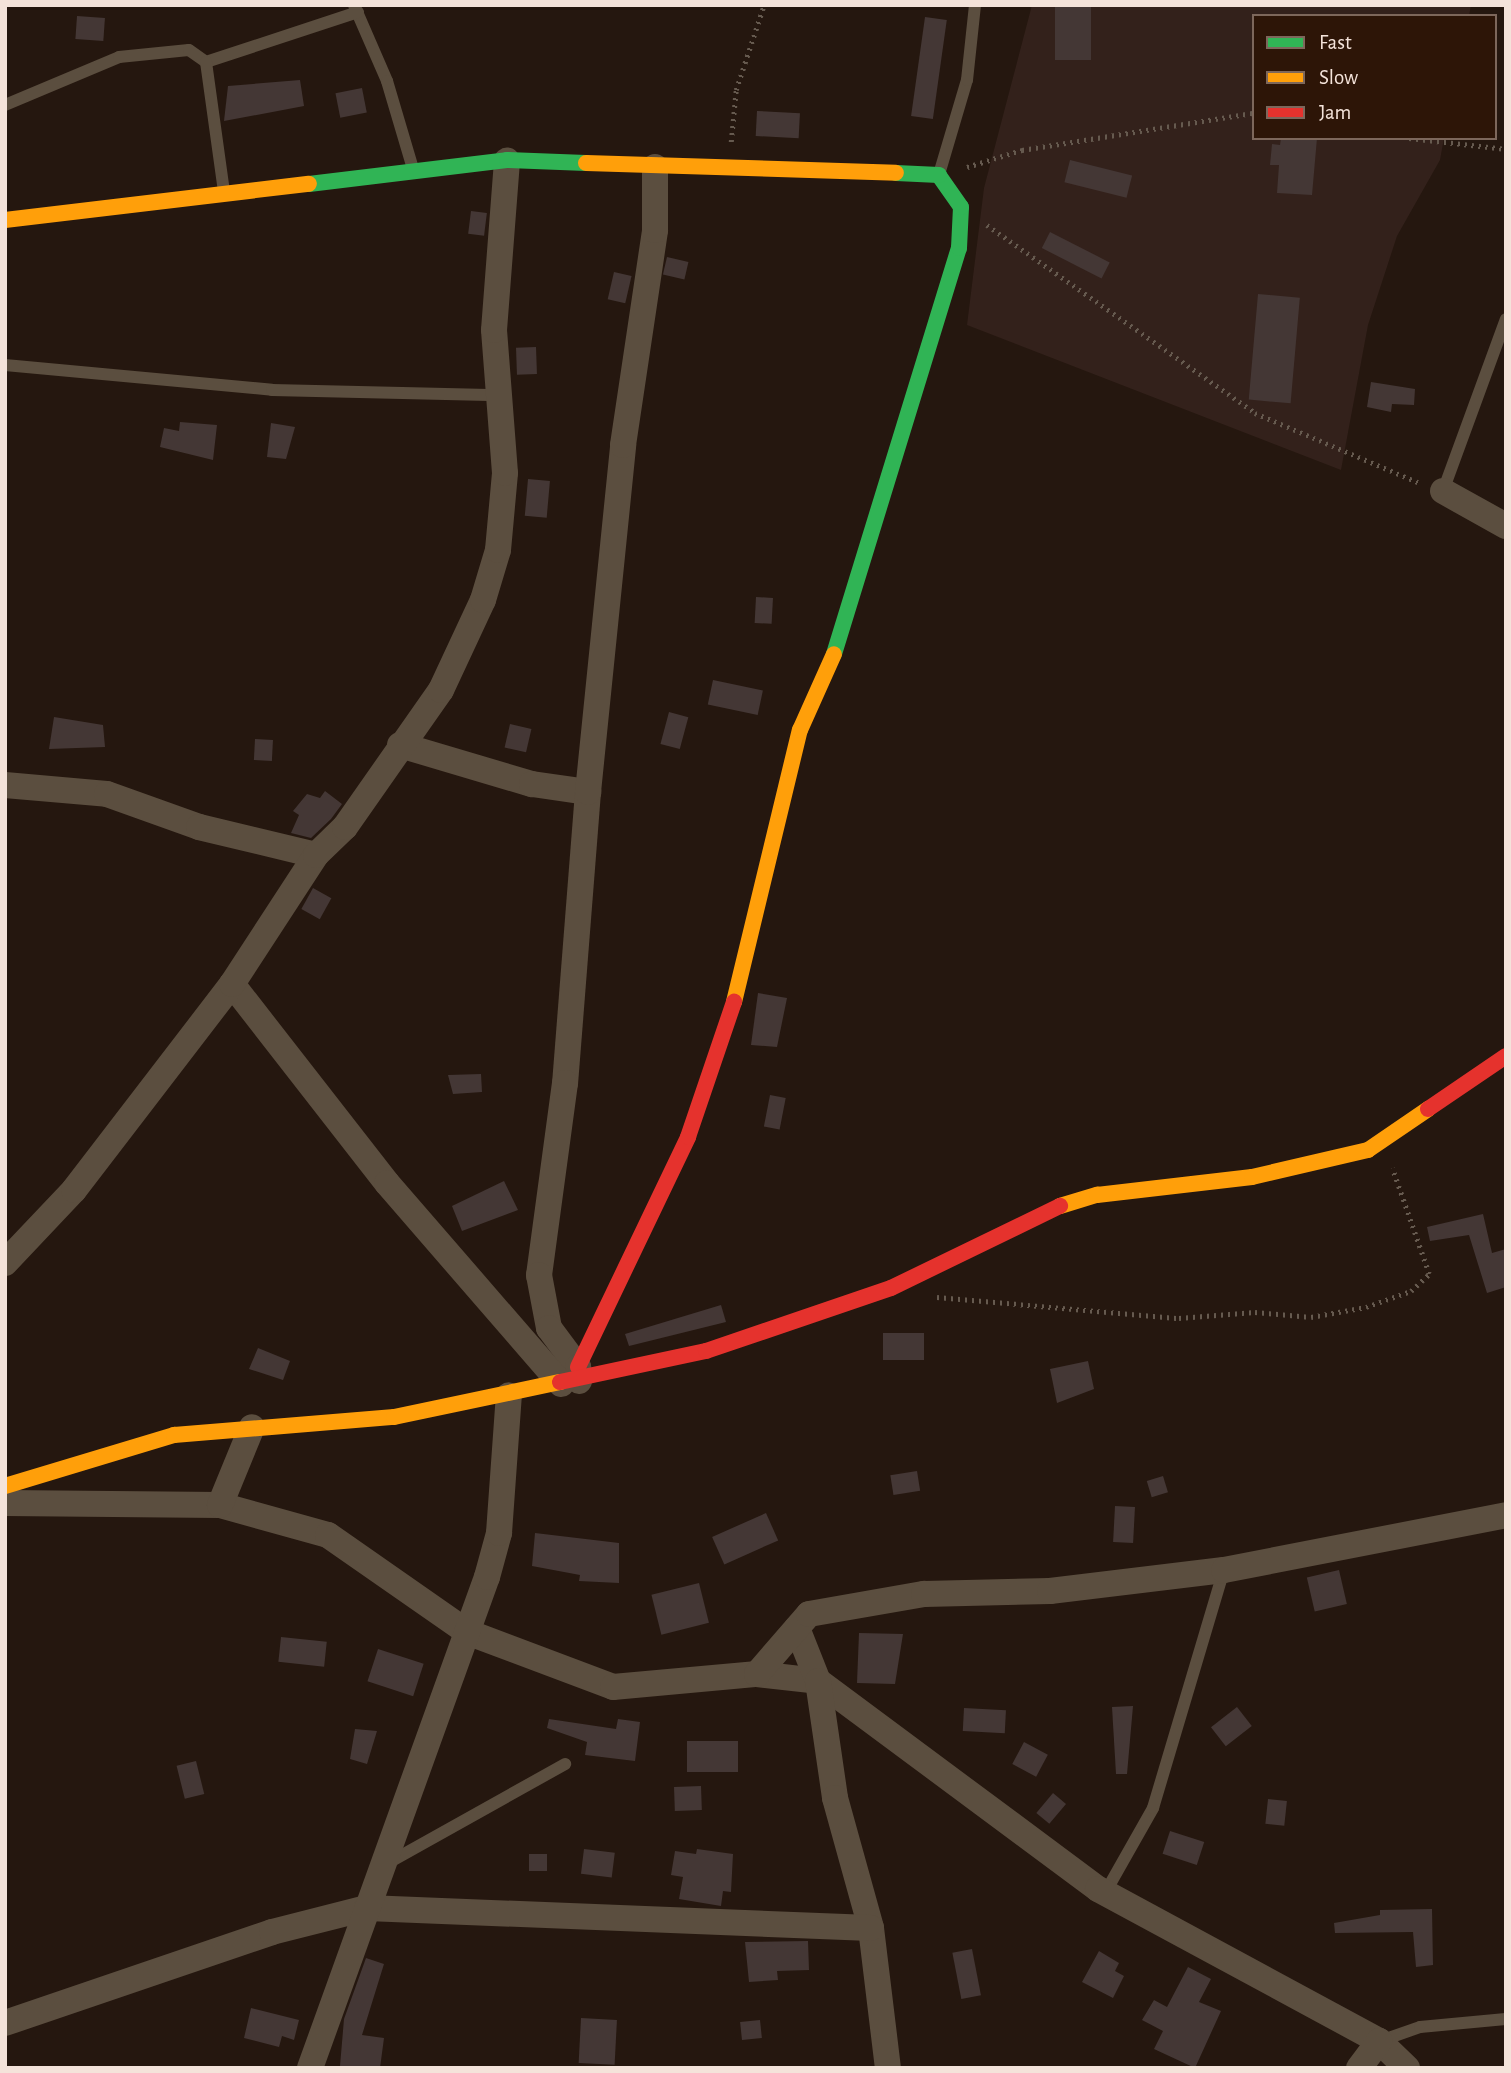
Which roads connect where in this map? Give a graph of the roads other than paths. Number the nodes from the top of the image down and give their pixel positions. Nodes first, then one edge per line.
1 (975, 5) edge
2 (356, 9) edge
3 (206, 62) junction
4 (5, 105) edge
5 (506, 160) junction
6 (655, 167) junction
7 (414, 169) junction
8 (939, 175) junction
9 (224, 197) junction
10 (5, 220) edge
11 (1506, 318) edge
12 (5, 365) edge
13 (500, 395) junction
14 (1443, 491) joint
15 (1506, 526) edge
16 (400, 745) junction
17 (5, 785) edge
18 (588, 792) junction
19 (316, 855) junction
20 (232, 984) junction
21 (1506, 1056) edge
22 (5, 1263) edge
23 (573, 1377) junction
24 (509, 1395) junction
25 (252, 1427) junction
26 (5, 1486) edge
27 (5, 1503) edge
28 (219, 1505) junction
29 (1506, 1515) edge
30 (1224, 1570) junction
31 (797, 1628) junction
32 (467, 1632) junction
33 (757, 1674) junction
34 (817, 1681) junction
35 (565, 1764) dead end
36 (379, 1868) junction
37 (1105, 1893) junction
38 (367, 1908) junction
39 (871, 1928) junction
40 (1506, 2019) edge
41 (5, 2023) edge
42 (1379, 2041) junction
43 (310, 2068) edge
44 (888, 2068) edge
45 (1360, 2068) edge
46 (1407, 2068) edge

1 - 8 lane
2 - 3 lane
2 - 7 lane
3 - 4 lane
3 - 9 lane
5 - 6 street
5 - 7 street
5 - 13 street
6 - 8 street
6 - 18 street
7 - 9 street
8 - 23 street
9 - 10 street
11 - 14 lane
12 - 13 lane
13 - 16 street
14 - 15 street
16 - 18 street
16 - 19 street
17 - 19 street
18 - 23 street
19 - 20 street
20 - 22 street
20 - 23 street
21 - 23 street
23 - 24 street
24 - 25 street
24 - 32 street
25 - 26 street
25 - 28 street
27 - 28 street
28 - 32 street
29 - 30 street
30 - 31 street
30 - 37 lane
31 - 33 street
31 - 34 street
32 - 33 street
32 - 36 street
33 - 34 street
34 - 37 street
34 - 39 street
35 - 36 lane
36 - 38 street
37 - 42 street
38 - 39 street
38 - 41 street
38 - 43 street
39 - 44 street
40 - 42 lane
42 - 45 street
42 - 46 street

